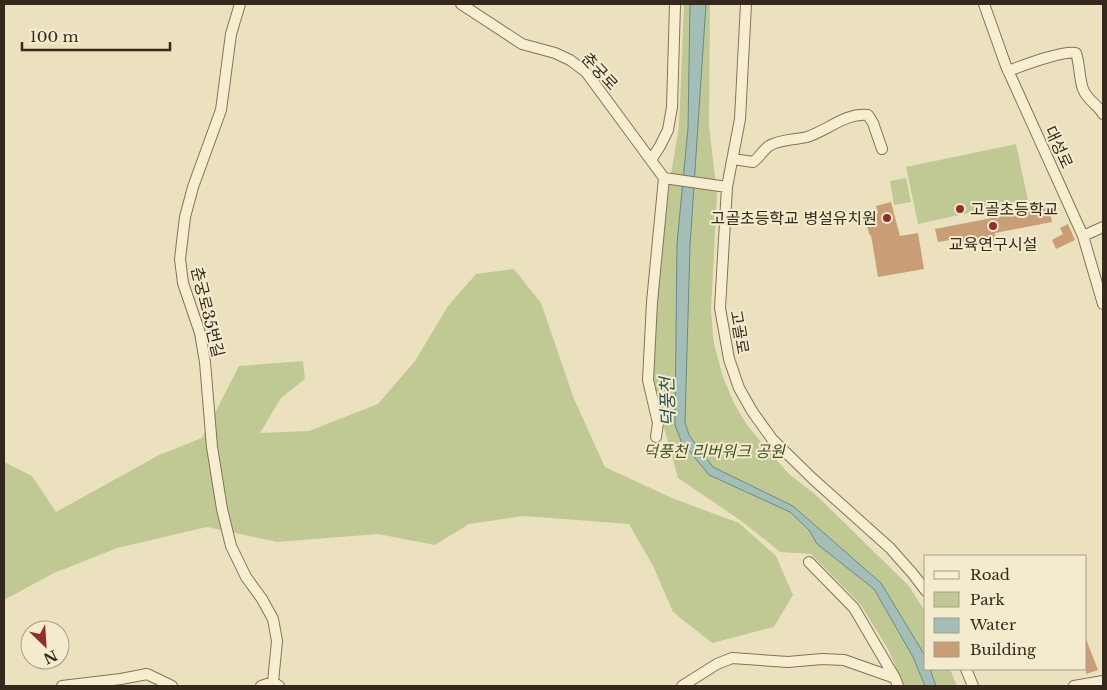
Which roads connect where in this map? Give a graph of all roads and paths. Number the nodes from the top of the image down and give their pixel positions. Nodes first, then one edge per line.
1 (240, 4) edge
2 (460, 4) edge
3 (675, 4) edge
4 (746, 4) edge
5 (984, 4) edge
6 (1008, 70) junction
7 (1103, 114) edge
8 (882, 149) dead end
9 (733, 158) junction
10 (651, 160) junction
11 (664, 178) junction
12 (727, 187) junction
13 (1103, 227) edge
14 (1083, 236) junction
15 (1103, 303) edge
16 (656, 437) dead end
17 (809, 562) dead end
18 (924, 588) edge
19 (966, 670) edge
20 (1103, 681) edge
21 (896, 682) edge
22 (276, 684) edge
23 (62, 686) edge
24 (172, 686) edge
25 (261, 686) edge
26 (682, 686) edge
27 (973, 686) edge
28 (1074, 686) edge

1 - 22 street, 춘궁로35번길
2 - 10 street, 춘궁로
3 - 10 street
4 - 9 street, 고골로
5 - 6 street, 대성로
6 - 7 street
6 - 14 street, 대성로
8 - 9 street
9 - 12 street, 고골로
10 - 11 street, 춘궁로
11 - 12 street
11 - 16 street
12 - 18 street, 고골로
13 - 14 street
14 - 15 street, 대성로
17 - 21 street
19 - 27 street
20 - 28 street
21 - 26 street
22 - 25 street
23 - 24 street

